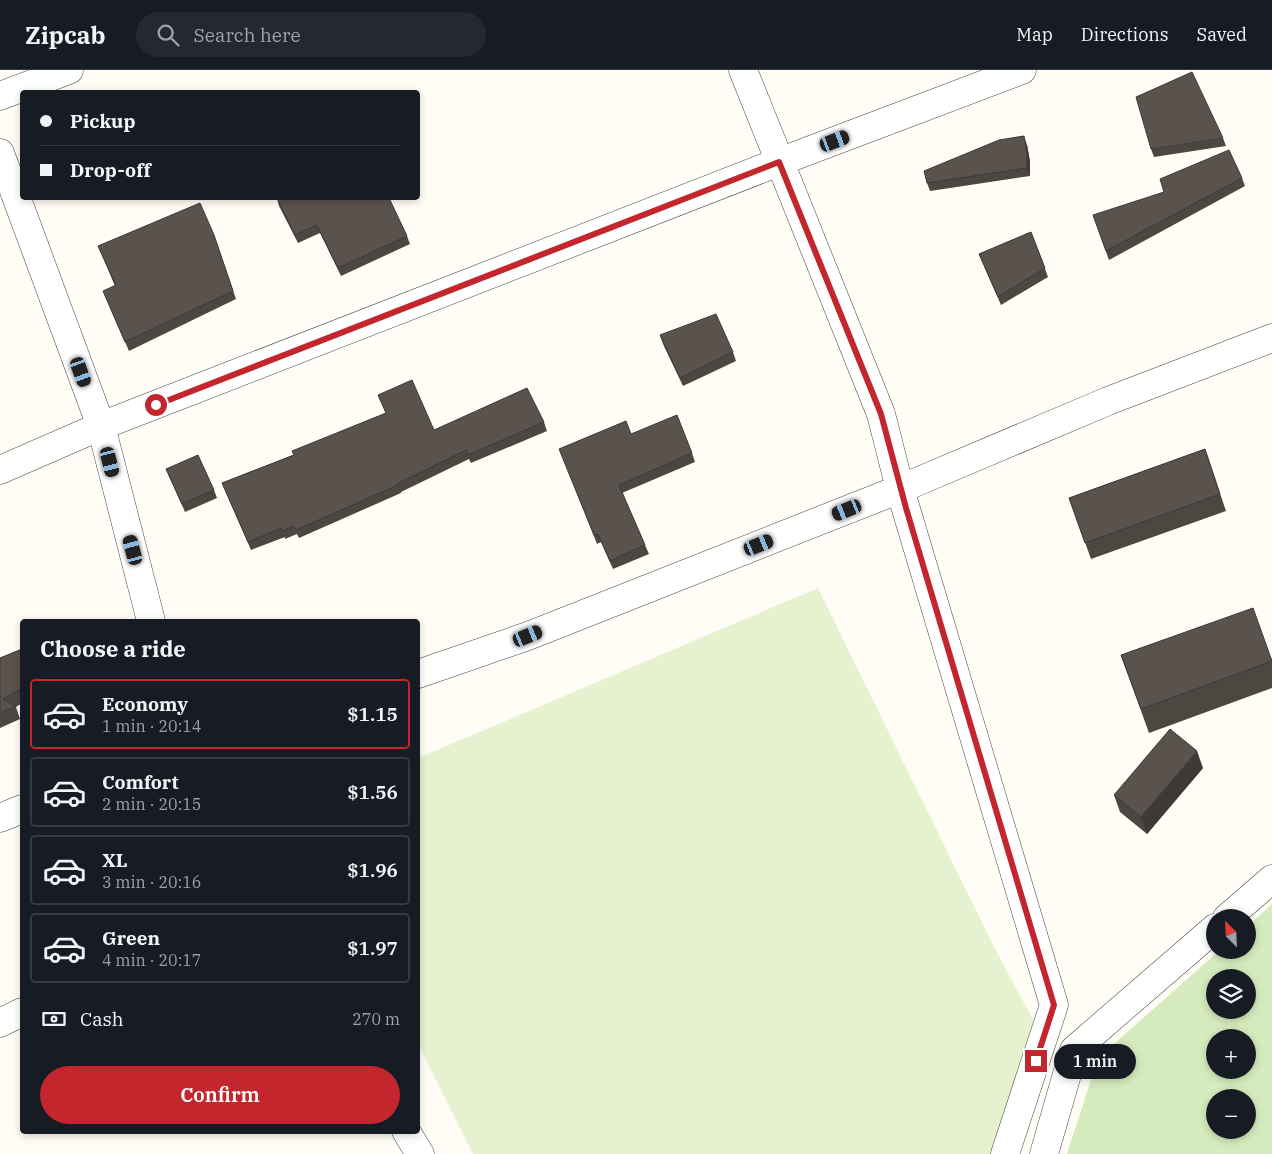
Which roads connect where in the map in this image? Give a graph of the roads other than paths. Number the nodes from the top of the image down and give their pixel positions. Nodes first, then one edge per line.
1 (69, 70) edge
2 (743, 70) edge
3 (1022, 70) edge
4 (0, 96) edge
5 (0, 153) edge
6 (779, 162) junction
7 (1272, 338) edge
8 (101, 426) junction
9 (0, 470) edge
10 (900, 489) junction
11 (150, 619) edge
12 (420, 673) edge
13 (20, 810) edge
14 (0, 818) edge
15 (1272, 879) edge
16 (1237, 909) edge
17 (1206, 936) edge
18 (20, 1013) edge
19 (0, 1023) edge
20 (408, 1134) edge
21 (420, 1154) edge
22 (1005, 1154) edge
23 (1044, 1154) edge

1 - 4 street
2 - 6 street
3 - 6 street
5 - 8 street
6 - 8 street
6 - 10 street
7 - 10 street
8 - 9 street
8 - 11 street
10 - 12 street
10 - 22 street
13 - 14 street
15 - 16 street
17 - 23 street
18 - 19 street
20 - 21 street

